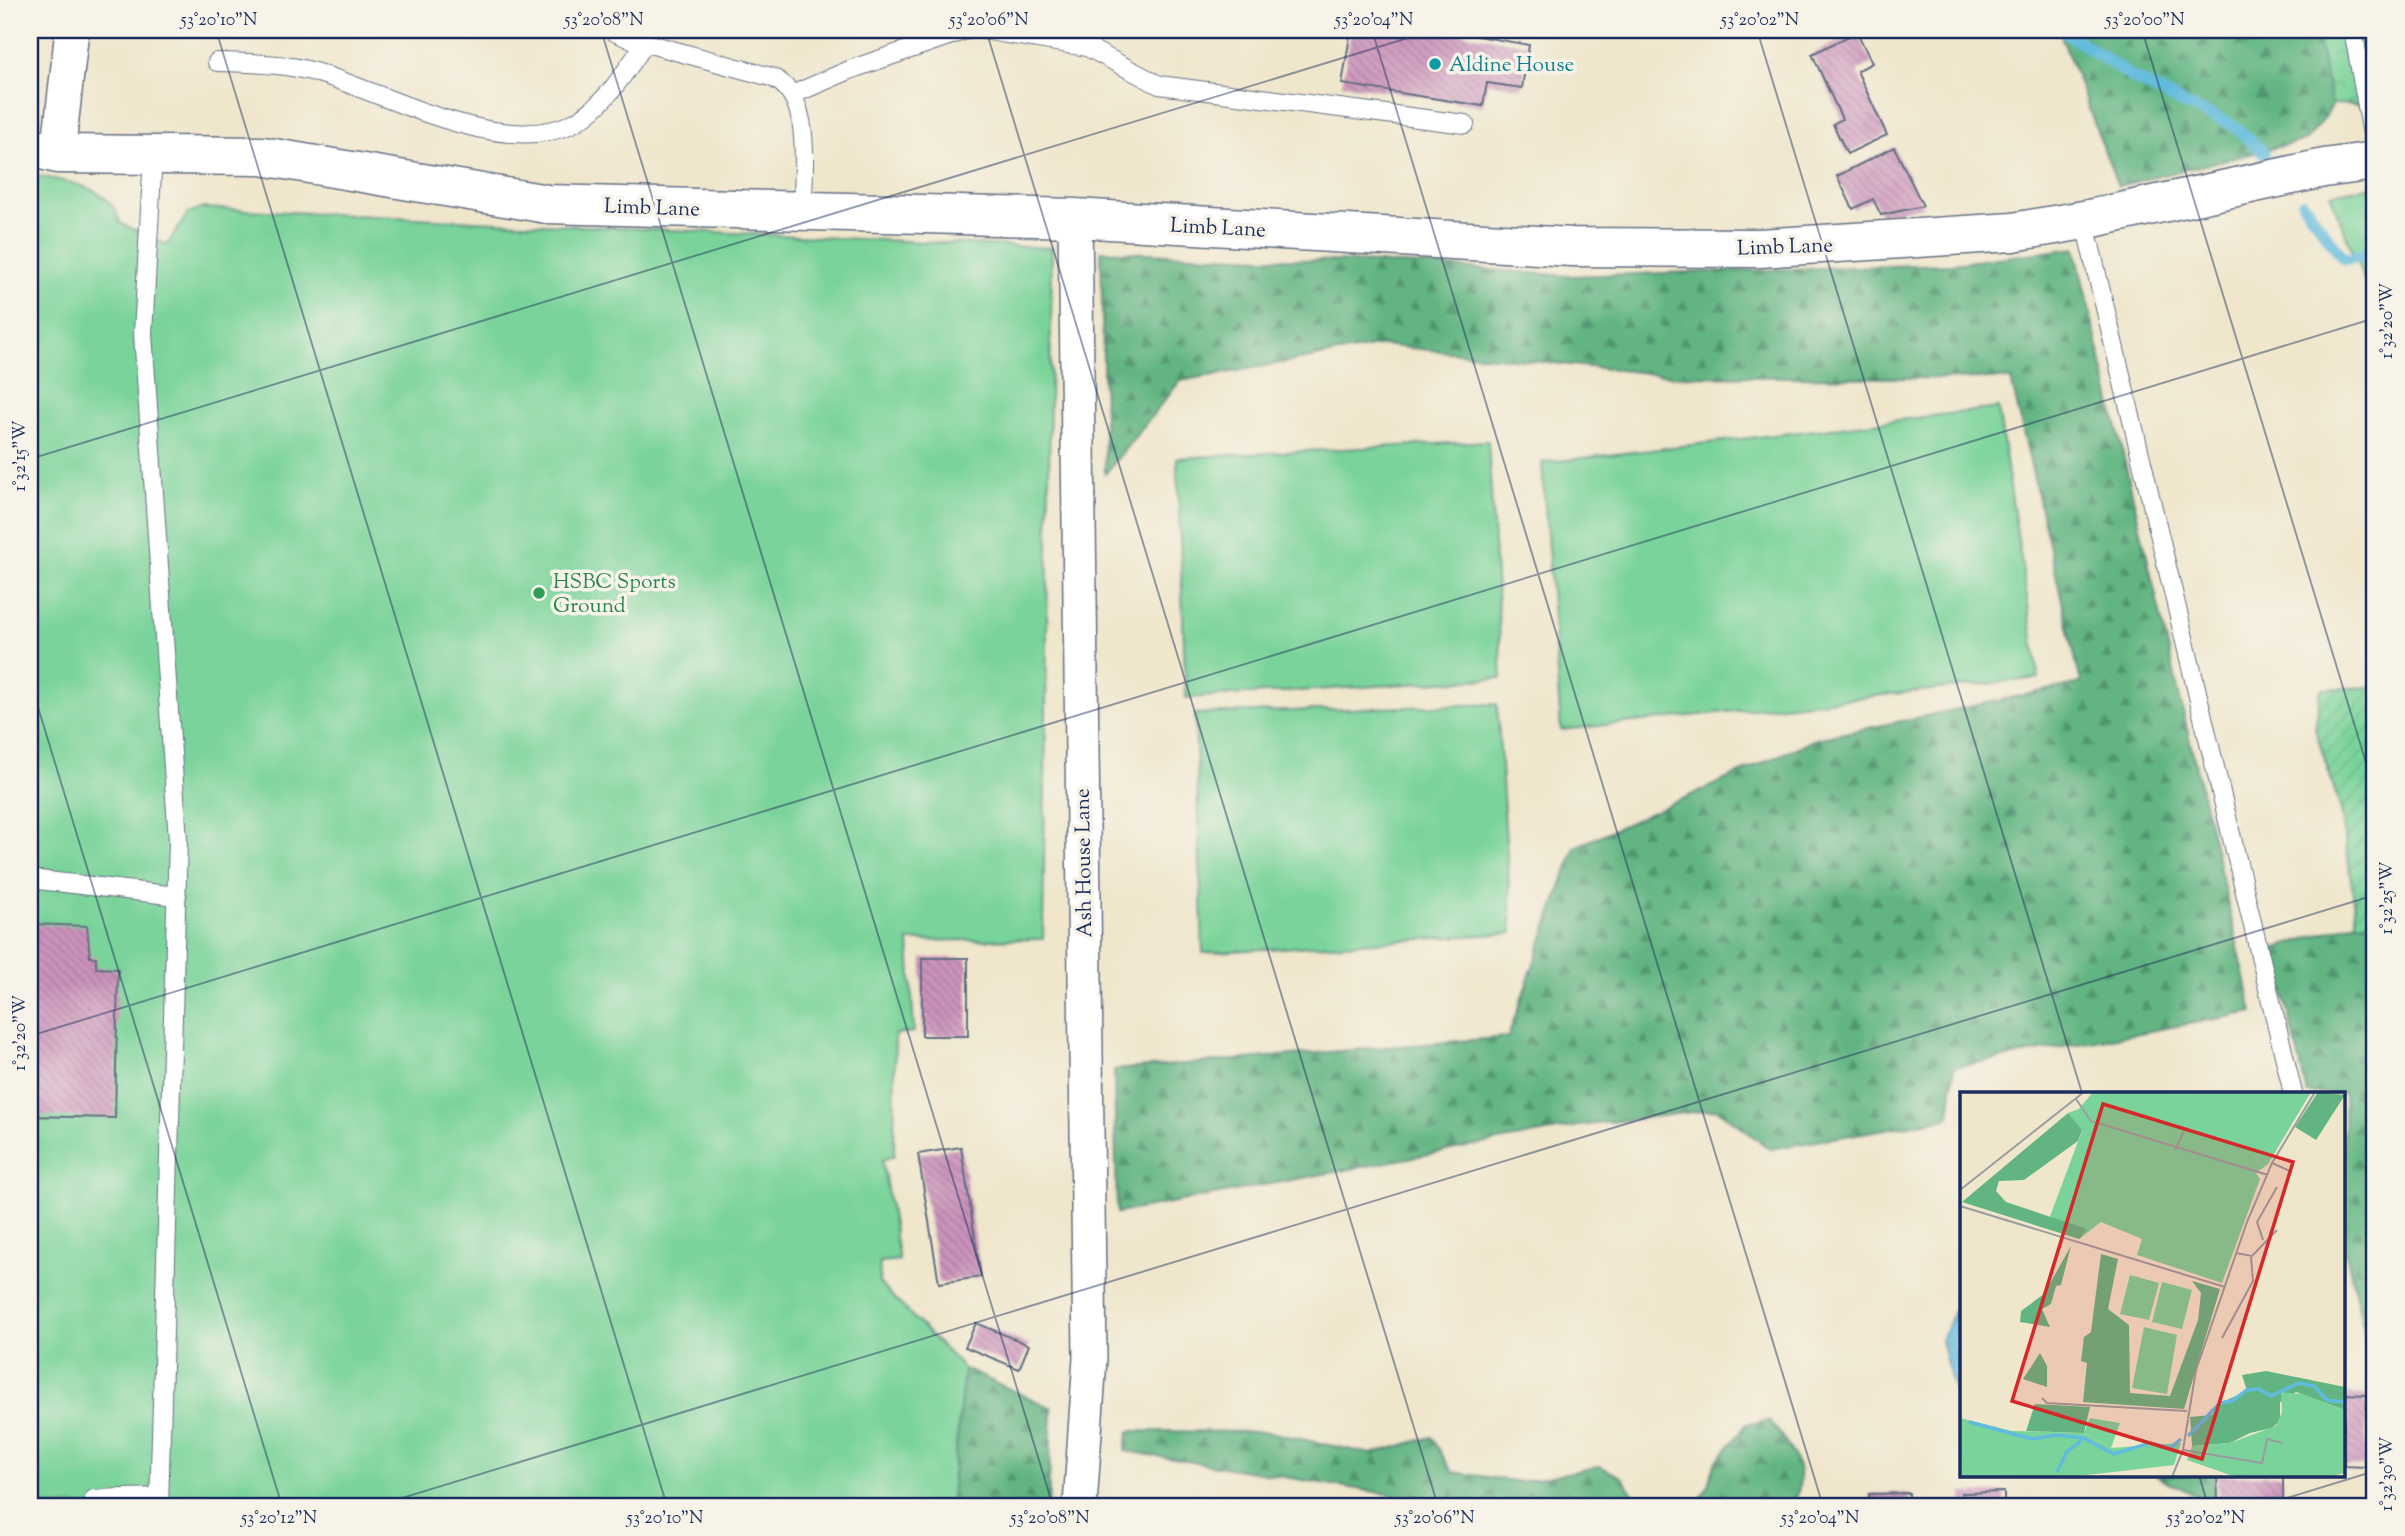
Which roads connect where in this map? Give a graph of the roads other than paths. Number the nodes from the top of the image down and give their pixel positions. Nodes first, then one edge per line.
1 (72, 30) edge
2 (611, 30) edge
3 (966, 30) edge
4 (983, 30) edge
5 (2353, 30) edge
6 (646, 43) junction
7 (218, 62) dead end
8 (794, 94) junction
9 (1465, 124) dead end
10 (2375, 150) edge
11 (44, 151) edge
12 (153, 155) junction
13 (2375, 161) edge
14 (803, 212) junction
15 (1074, 218) junction
16 (2084, 220) junction
17 (30, 879) edge
18 (177, 897) junction
19 (2293, 1092) edge
20 (94, 1499) dead end
21 (159, 1502) edge
22 (1080, 1506) edge

1 - 11 street, Limb Lane
2 - 6 lane
3 - 8 lane
4 - 9 lane
5 - 10 lane
6 - 7 lane
6 - 8 lane
8 - 14 lane
11 - 12 street, Limb Lane
12 - 14 street, Limb Lane
12 - 18 lane
13 - 16 street, Limb Lane
14 - 15 street, Limb Lane
15 - 16 street, Limb Lane
15 - 22 street, Ash House Lane
16 - 19 lane
17 - 18 lane
18 - 21 lane
20 - 21 lane

